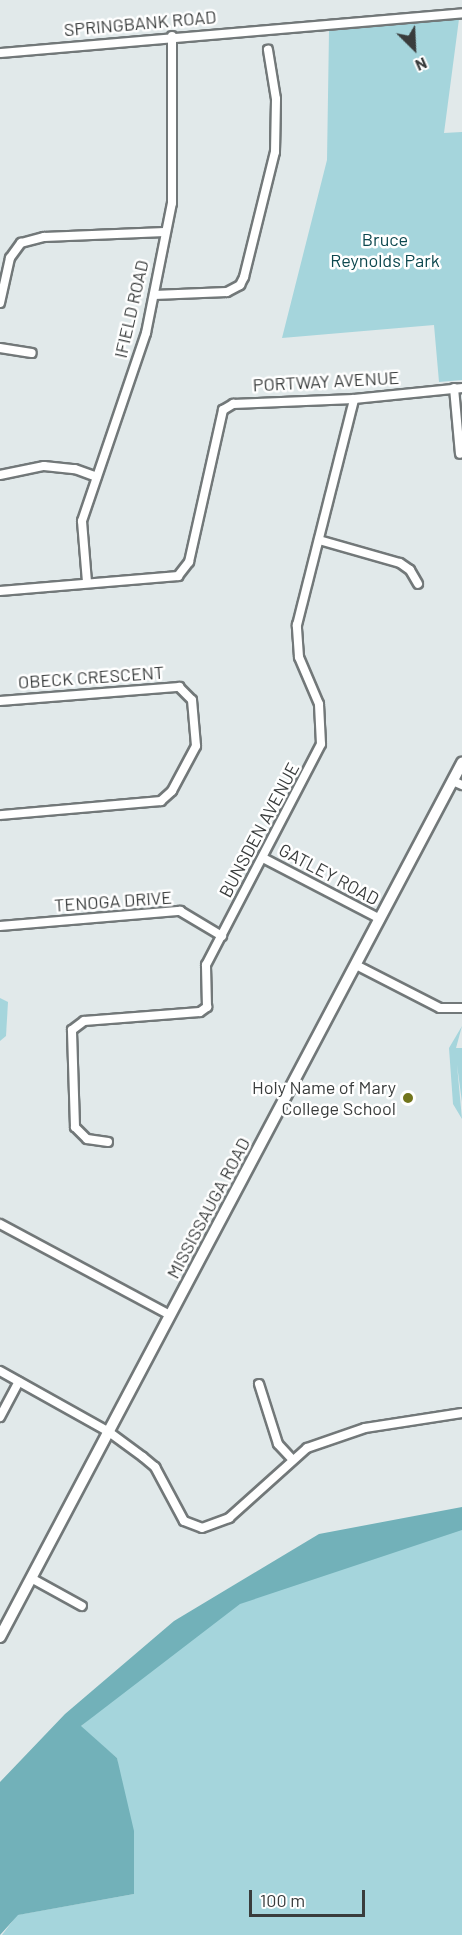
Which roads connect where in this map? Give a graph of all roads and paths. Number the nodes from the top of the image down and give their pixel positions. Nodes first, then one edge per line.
1 (462, 13) edge
2 (172, 36) junction
3 (268, 50) dead end
4 (0, 53) edge
5 (165, 232) junction
6 (154, 295) junction
7 (0, 303) edge
8 (0, 348) edge
9 (32, 353) dead end
10 (458, 388) edge
11 (354, 399) junction
12 (460, 454) dead end
13 (0, 475) edge
14 (97, 477) junction
15 (319, 540) junction
16 (87, 582) junction
17 (418, 584) dead end
18 (0, 591) edge
19 (0, 700) edge
20 (462, 763) edge
21 (457, 783) edge
22 (0, 815) edge
23 (263, 858) junction
24 (380, 919) junction
25 (0, 926) edge
26 (222, 936) junction
27 (356, 964) junction
28 (462, 1008) edge
29 (108, 1142) dead end
30 (0, 1224) edge
31 (170, 1315) junction
32 (0, 1371) edge
33 (19, 1382) junction
34 (259, 1384) dead end
35 (462, 1413) edge
36 (0, 1417) edge
37 (109, 1432) junction
38 (292, 1459) junction
39 (31, 1578) junction
40 (82, 1606) dead end
41 (0, 1637) edge

1 - 2 street, SPRINGBANK ROAD
2 - 4 street, SPRINGBANK ROAD
2 - 5 street, IFIELD ROAD
3 - 6 street
5 - 6 street, IFIELD ROAD
5 - 7 street
6 - 14 street, IFIELD ROAD
8 - 9 street
10 - 11 street, PORTWAY AVENUE
10 - 12 street
11 - 15 street, BUNSDEN AVENUE
11 - 16 street, PORTWAY AVENUE
13 - 14 street
14 - 16 street, IFIELD ROAD
15 - 17 street
15 - 23 street, BUNSDEN AVENUE
16 - 18 street, PORTWAY AVENUE
19 - 22 street, OBECK CRESCENT
20 - 21 main road, MISSISSAUGA ROAD
21 - 24 main road, MISSISSAUGA ROAD
23 - 24 street, GATLEY ROAD
23 - 26 street, BUNSDEN AVENUE
24 - 27 main road, MISSISSAUGA ROAD
25 - 26 street, TENOGA DRIVE
26 - 29 street, BUNSDEN AVENUE
27 - 28 street
27 - 31 main road, MISSISSAUGA ROAD
30 - 31 street
31 - 37 main road, MISSISSAUGA ROAD
32 - 33 street
33 - 36 street
33 - 37 street
34 - 38 street
35 - 38 street
37 - 38 street
37 - 39 main road, MISSISSAUGA ROAD
39 - 40 street
39 - 41 main road, MISSISSAUGA ROAD

